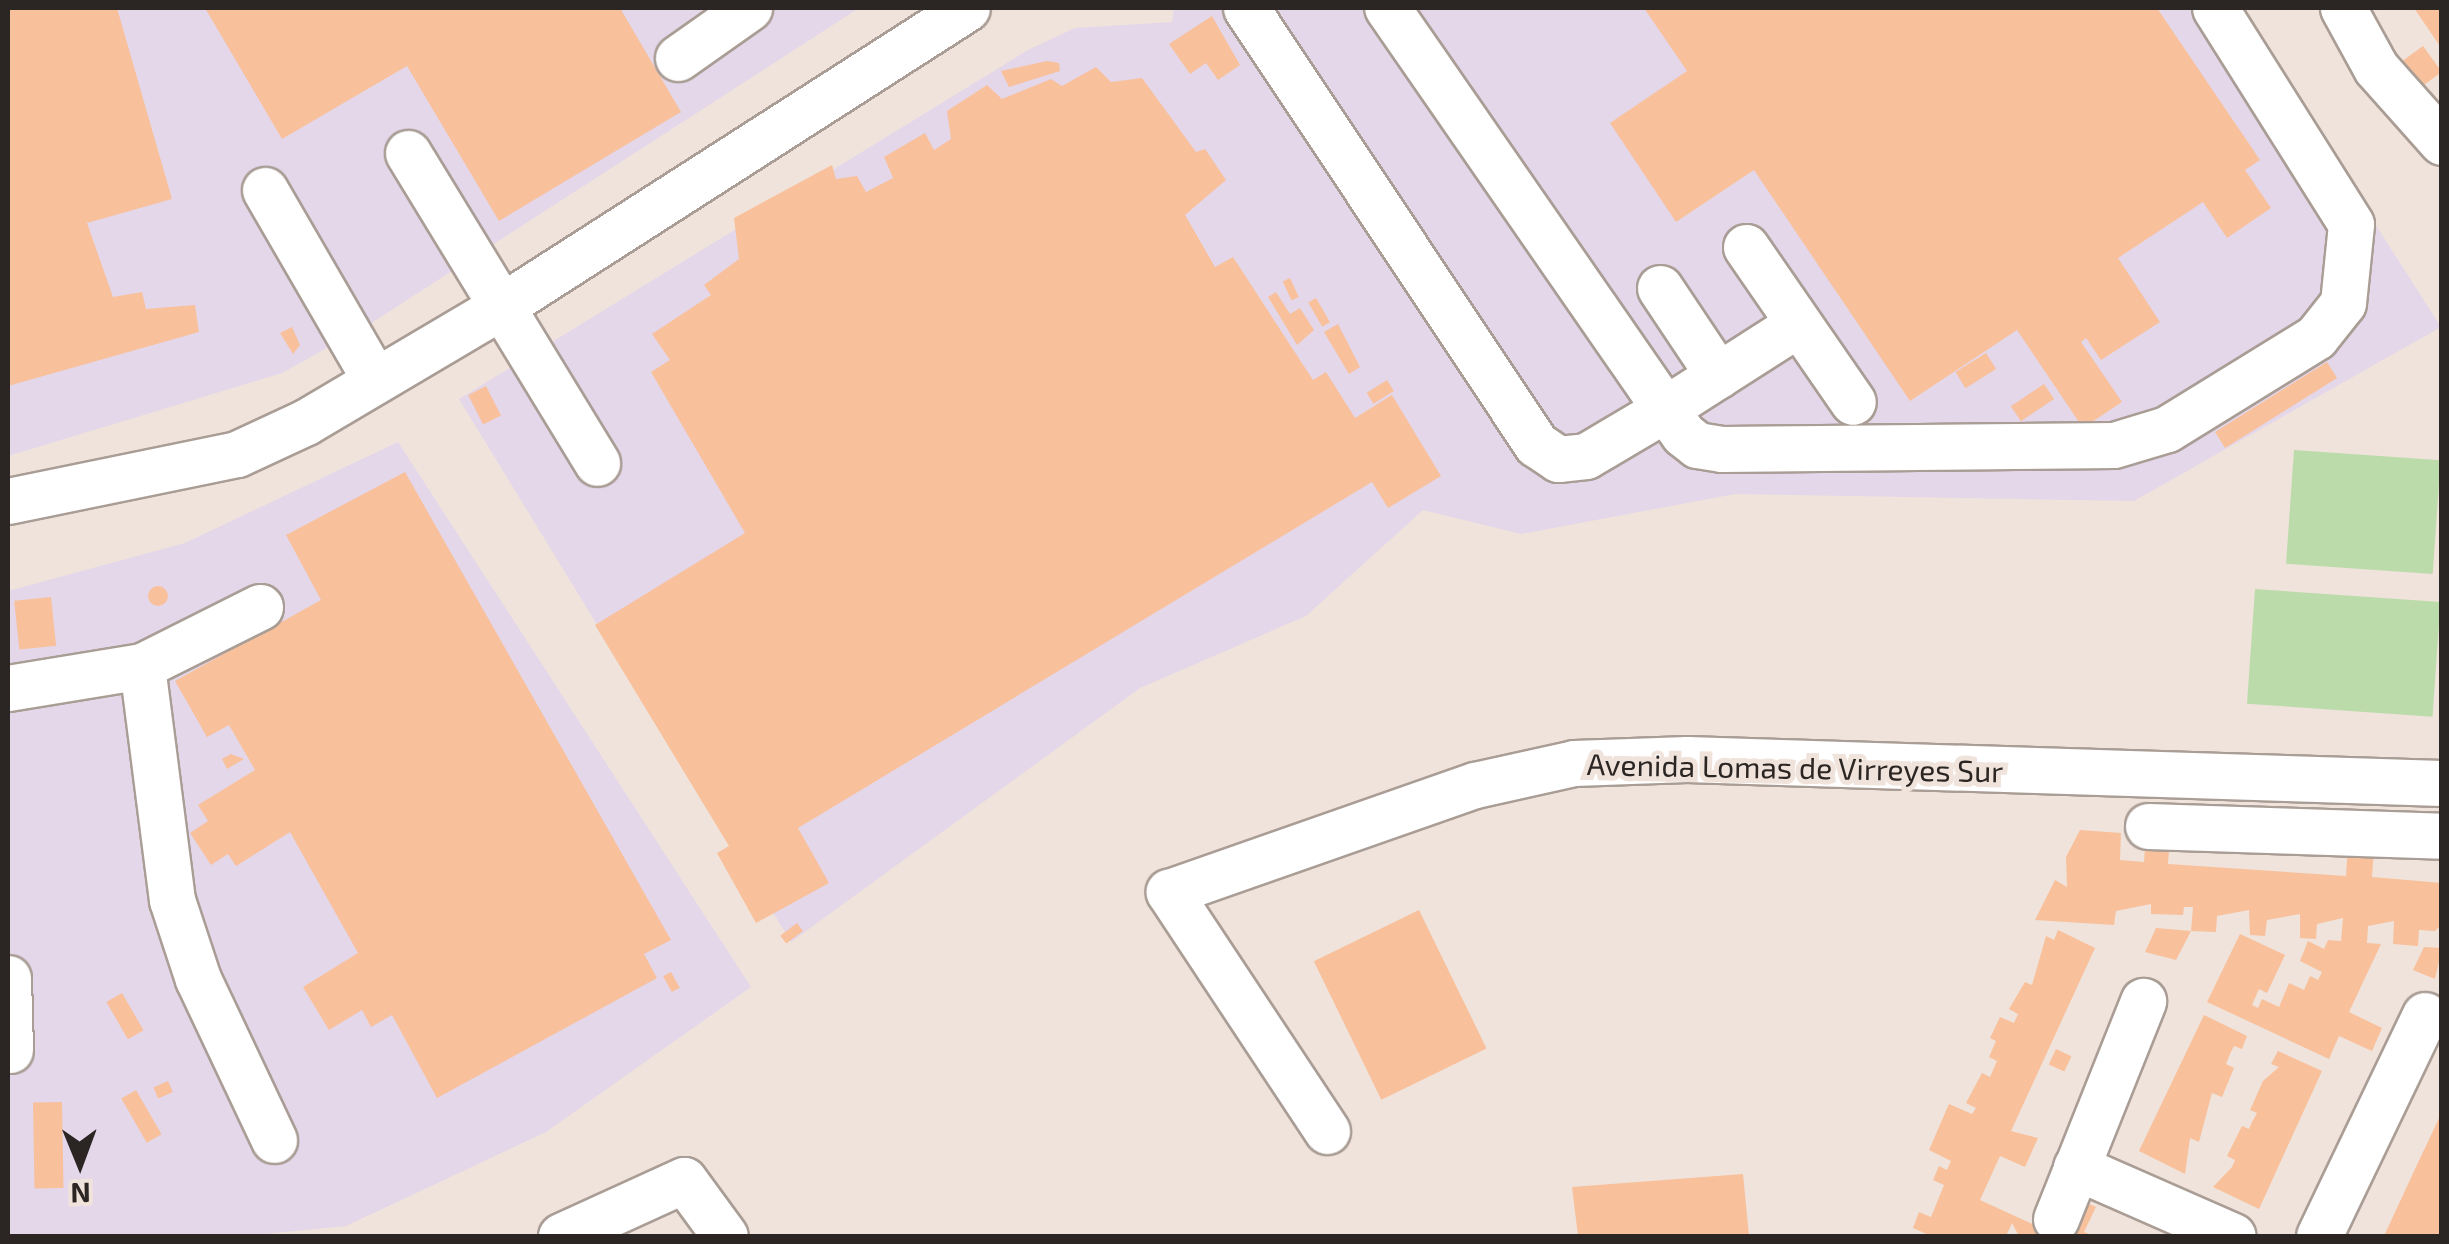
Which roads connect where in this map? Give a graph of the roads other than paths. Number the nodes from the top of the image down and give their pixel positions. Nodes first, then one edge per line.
1 (749, 8) edge
2 (1246, 8) edge
3 (1387, 8) edge
4 (2215, 8) edge
5 (2343, 8) edge
6 (940, 15) edge
7 (678, 58) dead end
8 (2442, 142) edge
9 (408, 152) dead end
10 (265, 190) dead end
11 (1746, 247) dead end
12 (1660, 288) dead end
13 (502, 306) junction
14 (1798, 324) junction
15 (1718, 375) junction
16 (374, 378) junction
17 (1853, 402) dead end
18 (1665, 408) junction
19 (596, 463) dead end
20 (8, 501) edge
21 (260, 606) dead end
22 (142, 666) junction
23 (8, 688) edge
24 (2442, 783) edge
25 (2148, 826) dead end
26 (2442, 836) edge
27 (8, 978) edge
28 (2143, 1002) dead end
29 (2425, 1014) dead end
30 (10, 1050) edge
31 (1327, 1131) dead end
32 (274, 1140) dead end
33 (2076, 1167) junction
34 (2056, 1219) dead end
35 (720, 1235) edge
36 (561, 1236) edge
37 (2233, 1236) edge
38 (2319, 1236) edge

1 - 7 street
2 - 18 street
3 - 18 street
4 - 18 street
5 - 8 street
6 - 13 street
9 - 13 street
10 - 16 street
11 - 14 street
12 - 15 street
13 - 16 street
13 - 19 street
14 - 15 street
14 - 17 street
15 - 18 street
16 - 20 street
21 - 22 street
22 - 23 street
22 - 32 street
24 - 31 street, Avenida Lomas de Virreyes Sur
25 - 26 street
27 - 30 street
28 - 33 street
29 - 38 street
33 - 34 street
33 - 37 street
35 - 36 street

